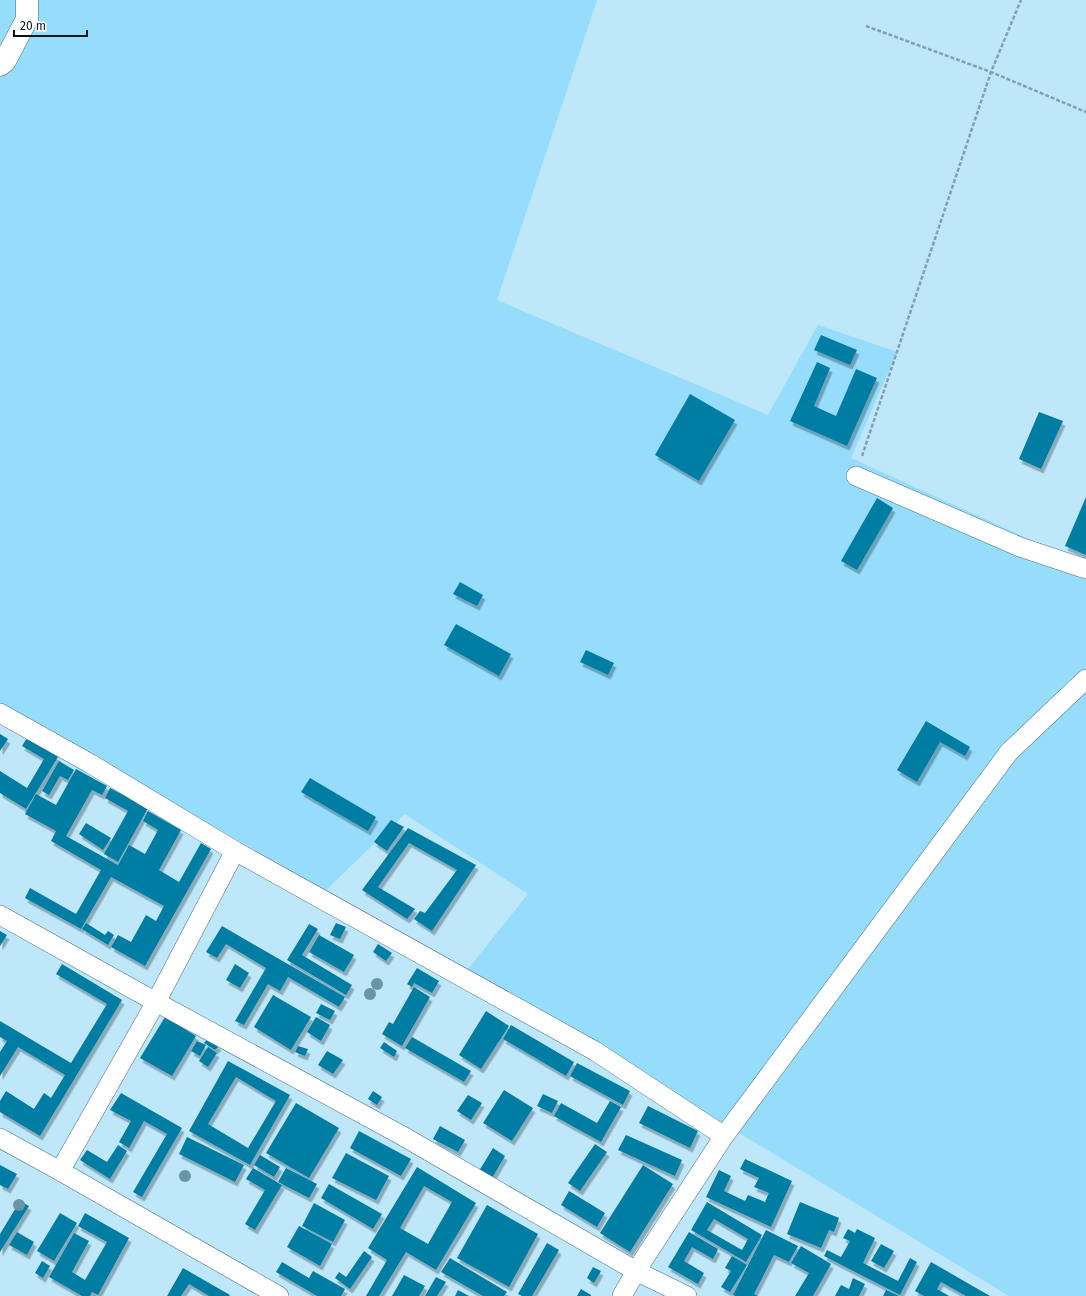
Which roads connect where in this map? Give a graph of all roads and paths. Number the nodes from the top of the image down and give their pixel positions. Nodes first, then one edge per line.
1 (26, 0) edge
2 (1021, 0) edge
3 (866, 26) dead end
4 (0, 65) edge
5 (990, 72) junction
6 (1086, 112) edge
7 (856, 476) joint
8 (1086, 569) edge
9 (1086, 679) edge
10 (0, 713) edge
11 (235, 851) junction
12 (0, 914) edge
13 (156, 1002) junction
14 (724, 1136) junction
15 (0, 1138) edge
16 (60, 1171) junction
17 (636, 1270) junction
18 (279, 1296) edge
19 (622, 1296) edge
20 (687, 1296) edge

1 - 4 street
2 - 5 path
3 - 5 path
5 - 6 path
5 - 7 path
7 - 8 street
9 - 14 street
10 - 11 street
11 - 13 street
11 - 14 street
12 - 13 street
13 - 16 street
13 - 17 street
14 - 17 street
15 - 16 street
16 - 18 street
17 - 19 street
17 - 20 street

